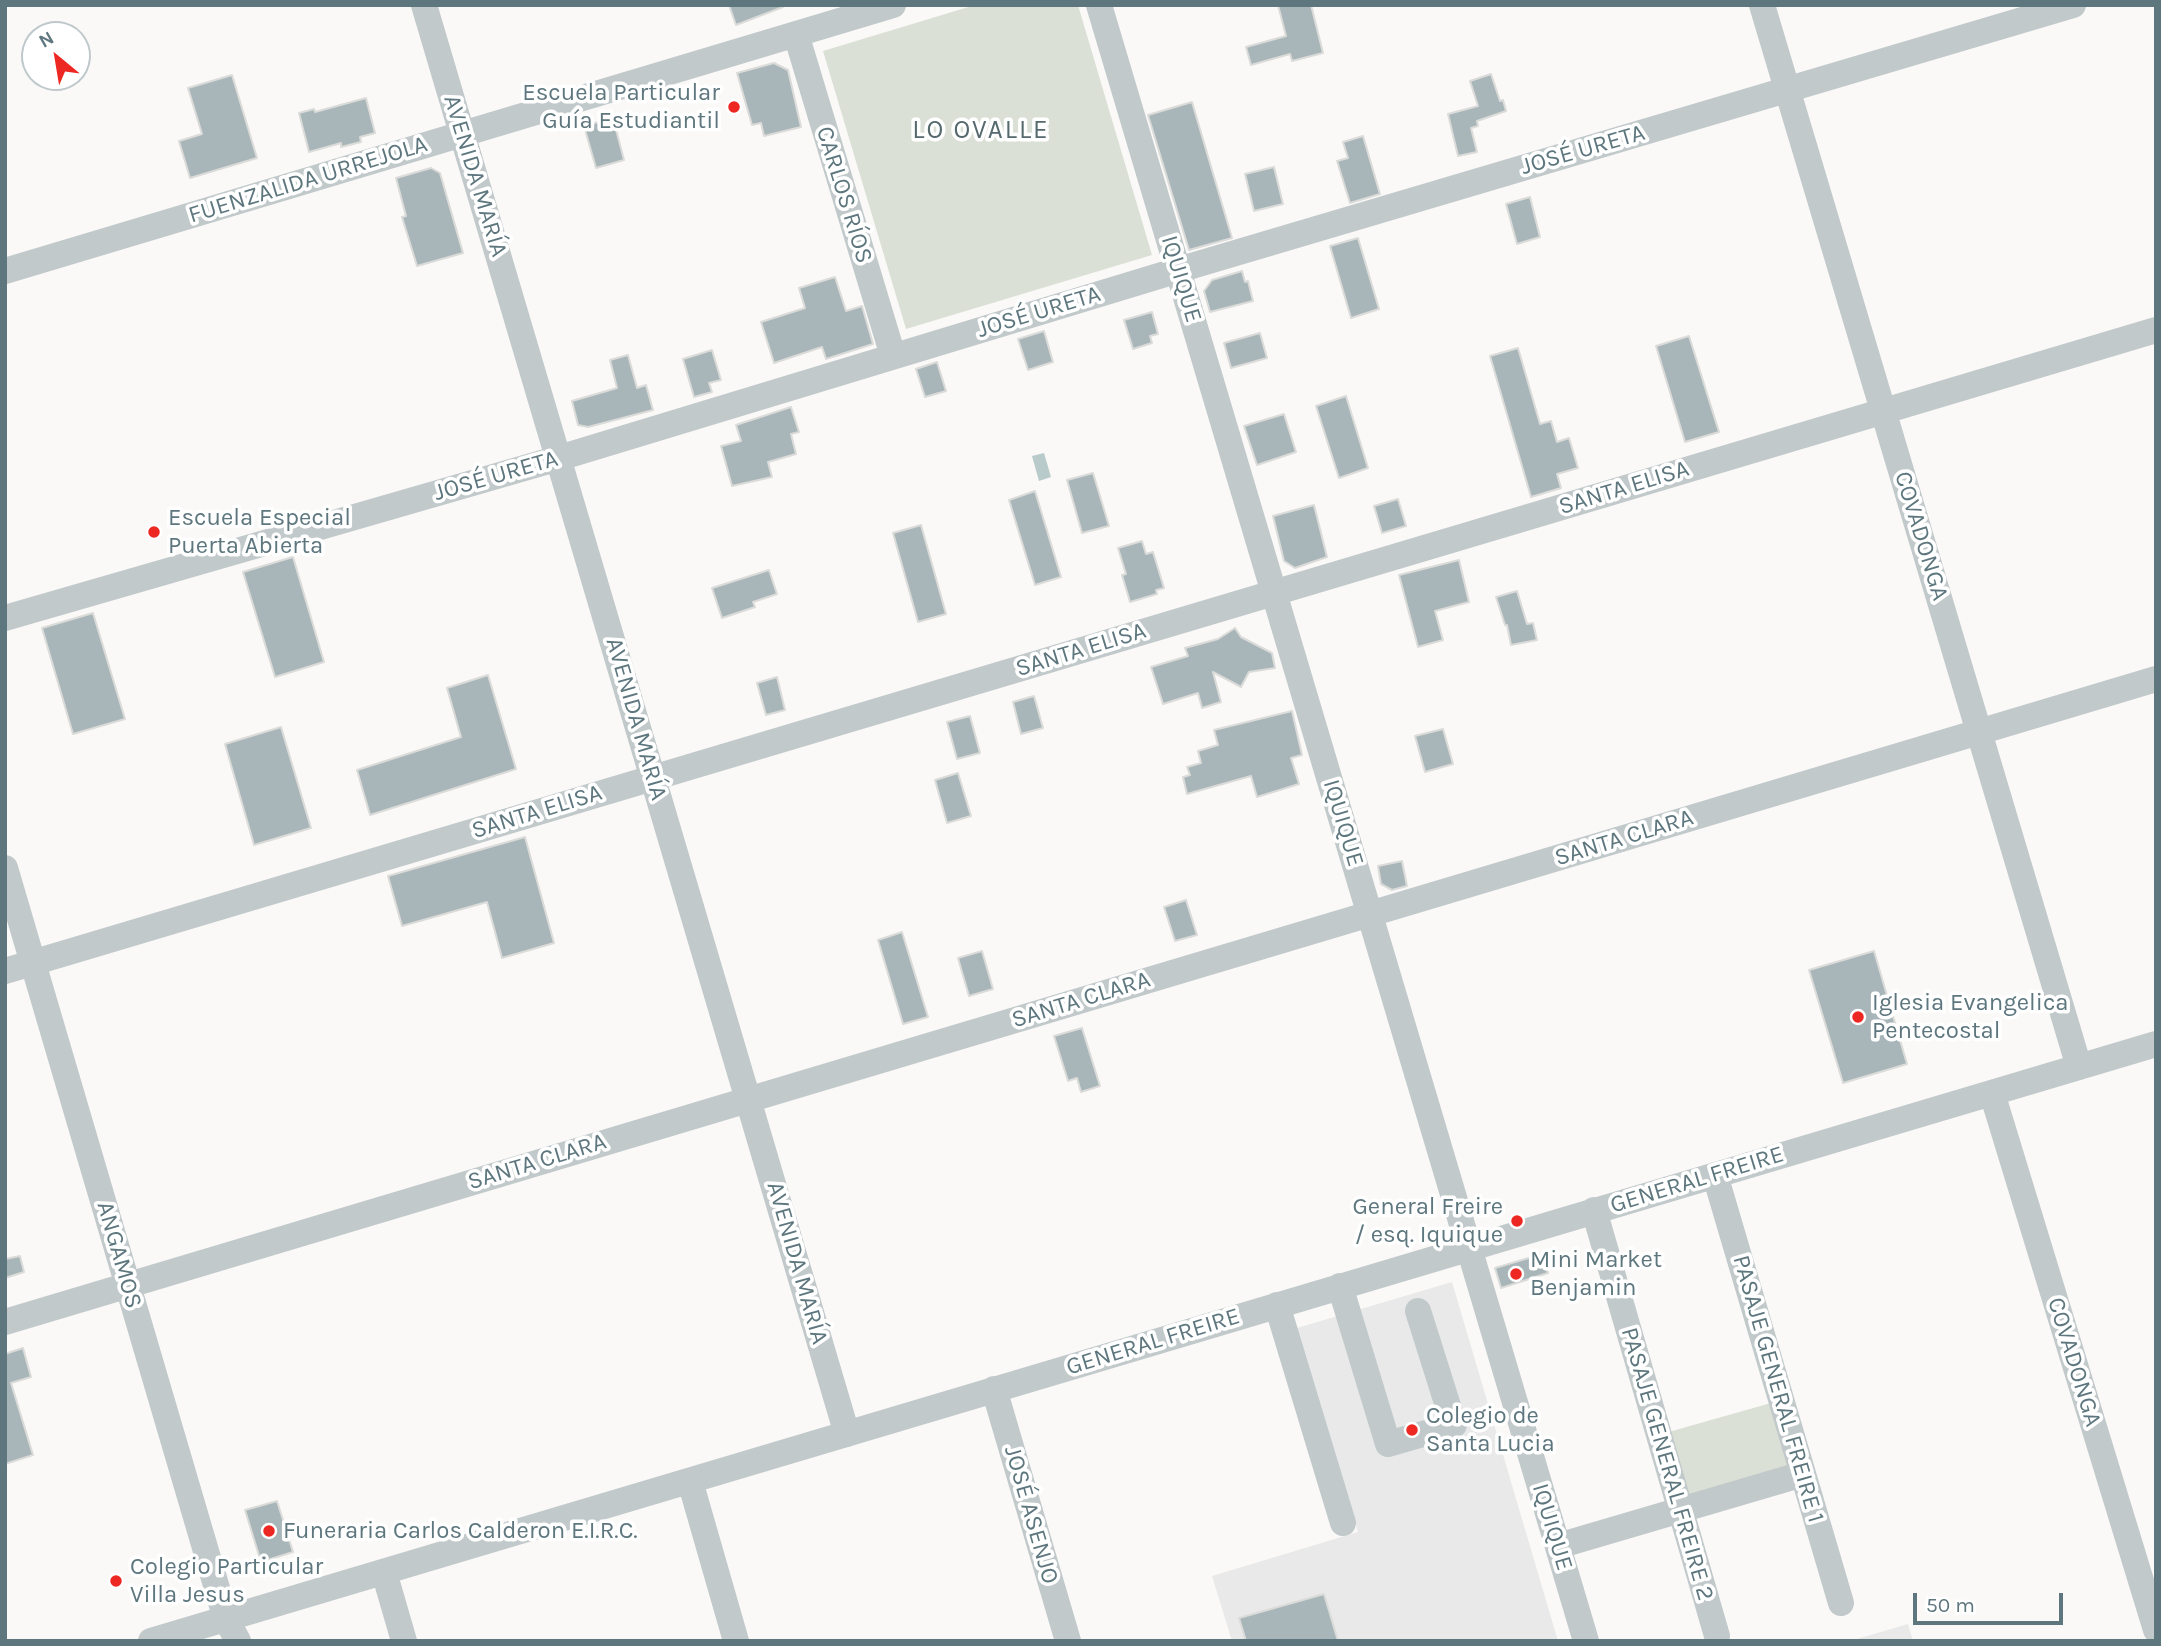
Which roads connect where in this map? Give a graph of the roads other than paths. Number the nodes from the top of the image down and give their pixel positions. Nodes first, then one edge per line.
1 (424, 5) edge
2 (893, 5) edge
3 (1099, 5) edge
4 (1762, 5) edge
5 (2073, 5) edge
6 (796, 34) junction
7 (1787, 90) junction
8 (462, 134) junction
9 (1179, 270) junction
10 (5, 271) edge
11 (2156, 330) edge
12 (893, 356) junction
13 (1883, 411) junction
14 (559, 457) junction
15 (1275, 592) junction
16 (5, 618) edge
17 (2156, 679) edge
18 (1979, 732) junction
19 (653, 778) junction
20 (5, 868) edge
21 (1370, 914) junction
22 (33, 962) junction
23 (5, 971) edge
24 (2156, 1044) edge
25 (2079, 1067) junction
26 (1992, 1093) junction
27 (748, 1100) junction
28 (1715, 1175) junction
29 (1594, 1210) junction
30 (1469, 1247) junction
31 (128, 1285) junction
32 (1340, 1286) junction
33 (1276, 1305) junction
34 (1418, 1311) dead end
35 (5, 1322) edge
36 (994, 1389) junction
37 (847, 1434) junction
38 (1803, 1474) junction
39 (690, 1480) junction
40 (1681, 1510) junction
41 (1343, 1523) dead end
42 (1558, 1546) junction
43 (384, 1572) junction
44 (1841, 1603) dead end
45 (232, 1630) edge
46 (2156, 1630) edge
47 (1717, 1636) dead end
48 (151, 1641) edge
49 (404, 1641) edge
50 (736, 1641) edge
51 (1068, 1641) edge
52 (1586, 1641) edge

1 - 8 street, AVENIDA MARÍA
2 - 6 street, FUENZALIDA URREJOLA
3 - 9 street, IQUIQUE
4 - 7 street, COVADONGA
5 - 7 street, JOSÉ URETA
6 - 8 street, FUENZALIDA URREJOLA
6 - 12 street, CARLOS RÍOS
7 - 9 street, JOSÉ URETA
7 - 13 street, COVADONGA
8 - 10 street, FUENZALIDA URREJOLA
8 - 14 street, AVENIDA MARÍA
9 - 12 street, JOSÉ URETA
9 - 15 street, IQUIQUE
11 - 13 street, SANTA ELISA
12 - 14 street, JOSÉ URETA
13 - 15 street, SANTA ELISA
13 - 18 street, COVADONGA
14 - 16 street, JOSÉ URETA
14 - 19 street, AVENIDA MARÍA
15 - 19 street, SANTA ELISA
15 - 21 street, IQUIQUE
17 - 18 street, SANTA CLARA
18 - 21 street, SANTA CLARA
18 - 25 street, COVADONGA
19 - 22 street, SANTA ELISA
19 - 27 street, AVENIDA MARÍA
20 - 22 street, ANGAMOS
21 - 27 street, SANTA CLARA
21 - 30 street, IQUIQUE
22 - 23 street, SANTA ELISA
22 - 31 street, ANGAMOS
24 - 25 street, GENERAL FREIRE
25 - 26 street, GENERAL FREIRE
26 - 28 street, GENERAL FREIRE
26 - 46 street, COVADONGA
27 - 31 street, SANTA CLARA
27 - 37 street, AVENIDA MARÍA
28 - 29 street, GENERAL FREIRE
28 - 38 street, PASAJE GENERAL FREIRE 1
29 - 30 street, GENERAL FREIRE
29 - 40 street, PASAJE GENERAL FREIRE 2
30 - 32 street, GENERAL FREIRE
30 - 42 street, IQUIQUE
31 - 35 street, SANTA CLARA
31 - 45 street, ANGAMOS
32 - 33 street, GENERAL FREIRE
32 - 34 street
33 - 36 street, GENERAL FREIRE
33 - 41 street
36 - 37 street, GENERAL FREIRE
36 - 51 street, JOSÉ ASENJO
37 - 39 street, GENERAL FREIRE
38 - 40 street
38 - 44 street, PASAJE GENERAL FREIRE 1
39 - 43 street, GENERAL FREIRE
39 - 50 street
40 - 42 street
40 - 47 street, PASAJE GENERAL FREIRE 2
42 - 52 street, IQUIQUE
43 - 45 street, GENERAL FREIRE
43 - 49 street
45 - 48 street, GENERAL FREIRE

